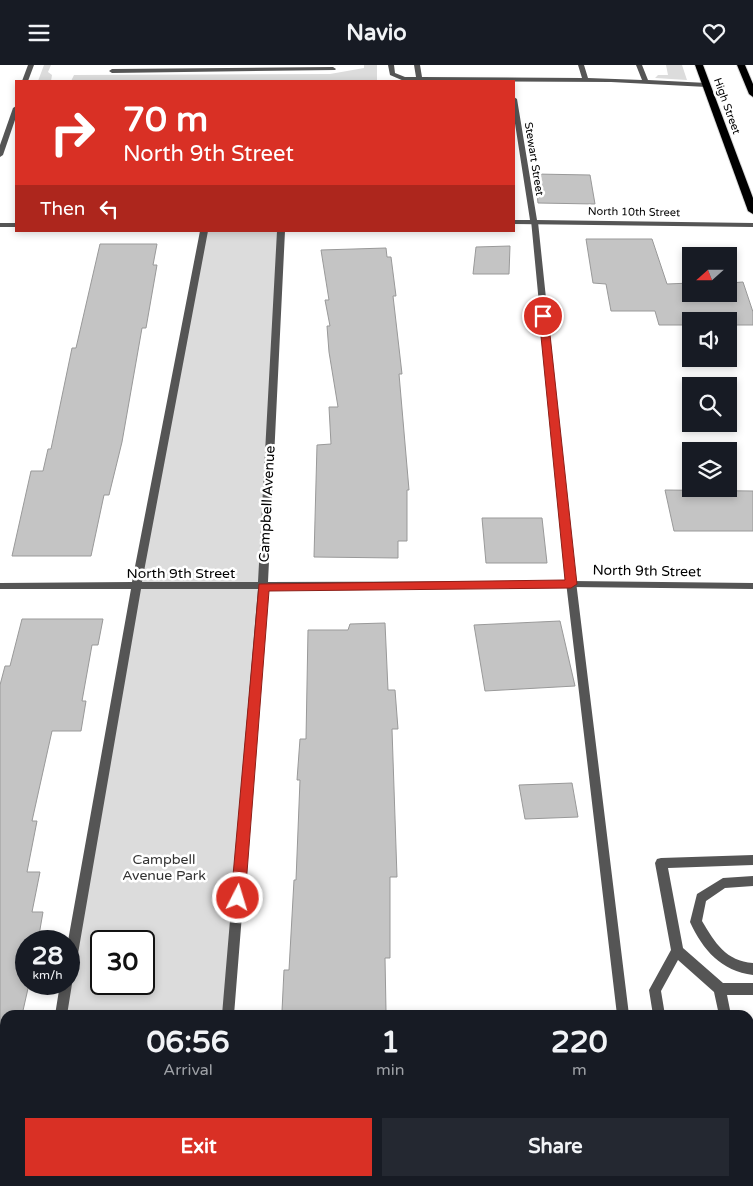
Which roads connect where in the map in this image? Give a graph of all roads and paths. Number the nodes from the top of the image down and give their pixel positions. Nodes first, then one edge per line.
1 (31, 65) edge
2 (391, 65) edge
3 (418, 65) edge
4 (581, 65) edge
5 (639, 65) edge
6 (699, 65) edge
7 (741, 65) edge
8 (333, 69) dead end
9 (112, 71) dead end
10 (418, 79) junction
11 (26, 80) edge
12 (464, 80) edge
13 (586, 80) junction
14 (515, 81) edge
15 (646, 83) junction
16 (706, 85) junction
17 (753, 94) edge
18 (515, 105) edge
19 (15, 111) edge
20 (0, 155) edge
21 (750, 195) edge
22 (753, 211) edge
23 (515, 222) edge
24 (534, 222) junction
25 (0, 225) edge
26 (15, 225) edge
27 (753, 225) edge
28 (204, 232) edge
29 (281, 232) edge
30 (571, 584) junction
31 (0, 586) edge
32 (753, 586) edge
33 (136, 587) junction
34 (263, 587) junction
35 (753, 860) edge
36 (753, 881) edge
37 (76, 930) edge
38 (677, 951) junction
39 (753, 969) edge
40 (720, 989) junction
41 (753, 989) edge
42 (64, 995) edge
43 (62, 1010) edge
44 (228, 1010) edge
45 (622, 1010) edge
46 (658, 1010) edge
47 (724, 1010) edge

1 - 11 street
2 - 10 street
3 - 10 street
4 - 13 street
5 - 15 street
6 - 16 highway, High Street
7 - 17 highway, High Street
8 - 9 street
10 - 12 street
13 - 14 street
13 - 15 street
15 - 16 street
16 - 21 highway, High Street
18 - 24 street, Stewart Street
19 - 20 street
21 - 22 highway, High Street
23 - 24 street, North 10th Street
24 - 27 street, North 10th Street
24 - 30 street, Stewart Street
25 - 26 street
28 - 33 street
29 - 34 street, Campbell Avenue
30 - 32 street, North 9th Street
30 - 34 street, North 9th Street
30 - 45 street, Stewart Street
31 - 33 street, North 9th Street
33 - 34 street, North 9th Street
33 - 37 street
34 - 44 street, Campbell Avenue
35 - 38 street
36 - 39 street
38 - 40 street
38 - 46 street
40 - 41 street
40 - 47 street
42 - 43 street

